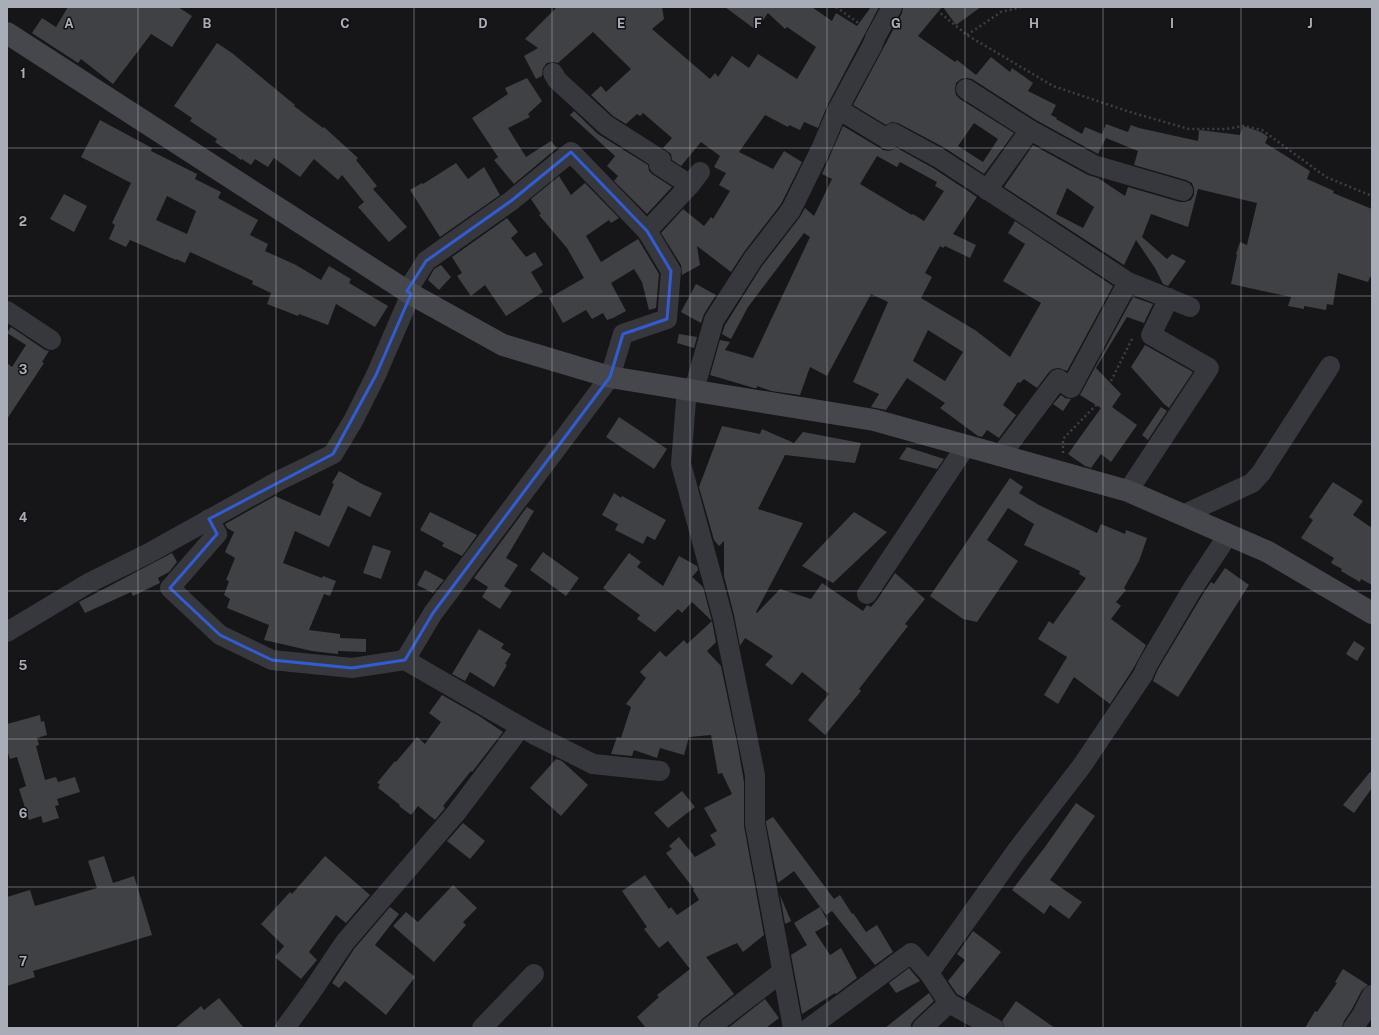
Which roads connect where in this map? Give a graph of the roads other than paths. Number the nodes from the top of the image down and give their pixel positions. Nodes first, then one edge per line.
1 (892, 7) edge
2 (7, 32) edge
3 (553, 73) dead end
4 (966, 89) dead end
5 (838, 109) junction
6 (1030, 130) junction
7 (987, 190) junction
8 (1183, 191) dead end
9 (647, 231) junction
10 (1128, 282) junction
11 (409, 293) junction
12 (1169, 298) junction
13 (1190, 307) dead end
14 (10, 318) edge
15 (51, 340) dead end
16 (1330, 366) dead end
17 (610, 377) junction
18 (690, 389) junction
19 (966, 446) junction
20 (1000, 456) junction
21 (1128, 490) junction
22 (1190, 512) dead end
23 (209, 519) junction
24 (1228, 535) junction
25 (867, 594) dead end
26 (1372, 613) edge
27 (7, 632) edge
28 (405, 660) junction
29 (521, 727) junction
30 (660, 771) dead end
31 (782, 972) junction
32 (929, 973) junction
33 (534, 974) dead end
34 (1372, 995) edge
35 (950, 1003) junction
36 (285, 1028) edge
37 (482, 1028) edge
38 (709, 1028) edge
39 (792, 1028) edge
40 (809, 1028) edge
41 (922, 1028) edge
42 (994, 1028) edge
43 (1353, 1028) edge

1 - 5 street
2 - 11 main road
3 - 9 street
4 - 6 street
5 - 7 street
5 - 18 street
6 - 7 street
6 - 8 street
7 - 10 street
9 - 11 street
9 - 17 street
10 - 12 street
10 - 20 street
11 - 17 main road
11 - 23 street
12 - 13 street
12 - 21 street
14 - 15 street
16 - 22 street
17 - 18 main road
17 - 28 street
18 - 19 main road
18 - 31 street
19 - 20 main road
19 - 25 street
20 - 21 main road
21 - 24 main road
23 - 27 street
23 - 28 street
24 - 26 main road
24 - 32 street
28 - 29 street
29 - 30 street
29 - 36 street
31 - 38 street
31 - 39 street
32 - 35 street
32 - 40 street
33 - 37 street
34 - 43 street
35 - 41 street
35 - 42 street

